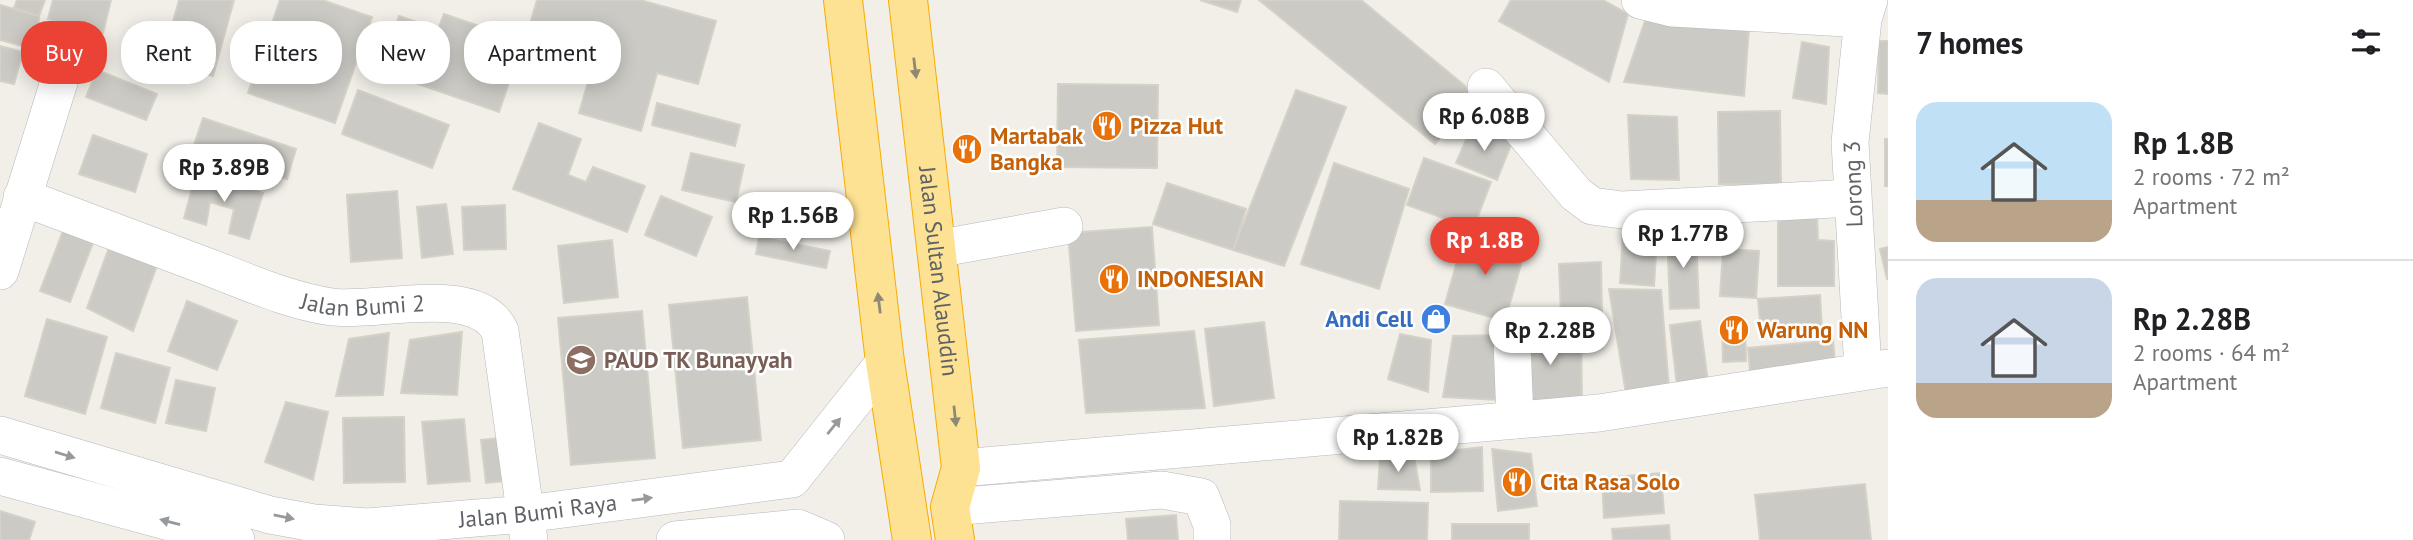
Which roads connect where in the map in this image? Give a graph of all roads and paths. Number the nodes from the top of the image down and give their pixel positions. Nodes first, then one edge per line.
1 (842, 0) edge
2 (908, 0) edge
3 (1640, 0) edge
4 (1866, 10) edge
5 (58, 84) edge
6 (1486, 87) dead end
7 (22, 197) junction
8 (1852, 198) junction
9 (1065, 226) dead end
10 (936, 249) junction
11 (0, 271) edge
12 (1512, 341) dead end
13 (886, 362) junction
14 (1876, 369) edge
15 (1514, 420) junction
16 (0, 435) edge
17 (961, 468) junction
18 (0, 476) edge
19 (792, 479) junction
20 (953, 524) edge
21 (527, 527) edge
22 (812, 534) edge
23 (236, 540) edge
24 (674, 540) edge
25 (912, 540) edge
26 (1212, 540) edge

13 -> 1 highway
2 -> 10 highway, Jalan Sultan Alauddin
3 - 4 street
4 - 8 street, Lorong 3
5 - 7 street
6 - 8 street
7 - 11 street
7 - 21 street, Jalan Bumi 2
8 - 14 street, Lorong 3
9 - 10 street
10 -> 17 highway, Jalan Sultan Alauddin
12 - 15 street
19 -> 13 street
13 - 25 highway
14 - 15 street
15 - 17 street
16 -> 21 street, Jalan Bumi Raya
17 - 20 highway, Jalan Sultan Alauddin
23 -> 18 street
21 -> 19 street, Jalan Bumi Raya
19 - 22 street
20 - 26 street
22 - 24 street

